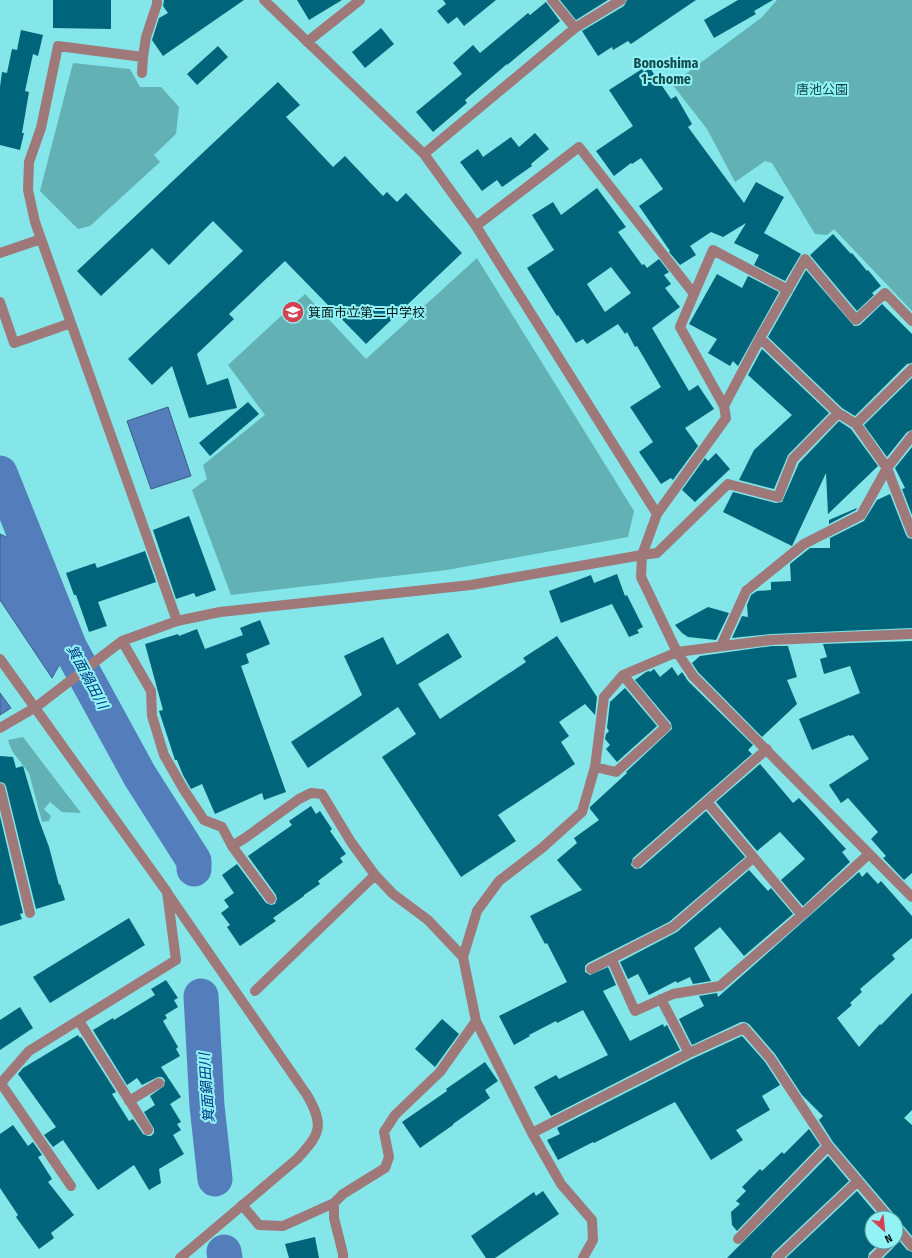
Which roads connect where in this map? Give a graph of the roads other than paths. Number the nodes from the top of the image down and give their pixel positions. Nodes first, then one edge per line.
1 (157, 0) edge
2 (264, 0) edge
3 (360, 0) edge
4 (552, 0) edge
5 (621, 0) edge
6 (575, 28) junction
7 (307, 42) junction
8 (143, 57) junction
9 (142, 73) dead end
10 (424, 154) junction
11 (476, 226) junction
12 (41, 238) junction
13 (0, 252) edge
14 (788, 290) junction
15 (694, 294) junction
16 (0, 302) edge
17 (912, 321) edge
18 (71, 323) junction
19 (760, 338) junction
20 (912, 370) edge
21 (724, 406) junction
22 (838, 413) junction
23 (856, 424) junction
24 (912, 436) edge
25 (887, 468) junction
26 (658, 514) junction
27 (912, 533) edge
28 (642, 555) junction
29 (177, 621) junction
30 (912, 634) edge
31 (122, 640) junction
32 (721, 646) junction
33 (677, 652) junction
34 (0, 659) edge
35 (623, 674) junction
36 (36, 707) junction
37 (0, 728) edge
38 (767, 749) junction
39 (595, 767) junction
40 (0, 788) edge
41 (707, 802) junction
42 (232, 846) junction
43 (869, 854) junction
44 (753, 858) junction
45 (637, 863) dead end
46 (374, 875) junction
47 (167, 892) junction
48 (912, 897) edge
49 (271, 900) dead end
50 (30, 913) dead end
51 (802, 915) junction
52 (464, 957) junction
53 (612, 960) junction
54 (590, 969) dead end
55 (255, 991) dead end
56 (661, 999) junction
57 (78, 1021) junction
58 (476, 1021) junction
59 (689, 1053) junction
60 (159, 1082) dead end
61 (0, 1083) edge
62 (129, 1101) junction
63 (148, 1130) dead end
64 (532, 1133) junction
65 (828, 1146) junction
66 (858, 1180) junction
67 (71, 1186) dead end
68 (334, 1203) junction
69 (242, 1205) junction
70 (882, 1210) edge
71 (904, 1238) edge
72 (738, 1239) dead end
73 (912, 1246) edge
74 (882, 1250) edge
75 (180, 1258) edge
76 (343, 1258) edge
77 (583, 1258) edge
78 (777, 1258) edge
79 (874, 1258) edge

1 - 8 street
2 - 7 street
3 - 7 street
4 - 6 street
5 - 6 street
6 - 10 street
7 - 10 street
8 - 9 street
8 - 12 street
10 - 11 street
11 - 15 street
11 - 26 street
12 - 13 street
12 - 18 street
14 - 15 street
14 - 17 street
14 - 19 street
15 - 21 street
16 - 18 street
18 - 29 street
19 - 21 street
19 - 22 street
20 - 23 street
21 - 26 street
22 - 23 street
22 - 28 street
23 - 25 street
24 - 25 street
25 - 27 street
25 - 32 street
26 - 28 street
28 - 29 street
28 - 33 street
29 - 31 street
30 - 32 street
31 - 36 street
31 - 42 street
32 - 33 street
33 - 35 street
33 - 38 street
34 - 36 street
35 - 39 street
35 - 39 street
36 - 37 street
36 - 47 street
38 - 41 street
38 - 43 street
39 - 52 street
40 - 50 street
41 - 44 street
41 - 45 street
42 - 46 street
42 - 49 street
43 - 48 street
43 - 51 street
44 - 51 street
44 - 53 street
46 - 52 street
46 - 55 street
47 - 57 street
47 - 69 street
51 - 56 street
52 - 58 street
53 - 54 street
53 - 56 street
56 - 59 street
57 - 61 street
57 - 62 street
58 - 64 street
58 - 68 street
59 - 64 street
59 - 65 street
60 - 62 street
61 - 67 street
62 - 63 street
64 - 77 street
65 - 66 street
65 - 72 street
66 - 70 street
66 - 78 street
68 - 69 street
68 - 76 street
69 - 75 street
71 - 73 street
74 - 79 street

